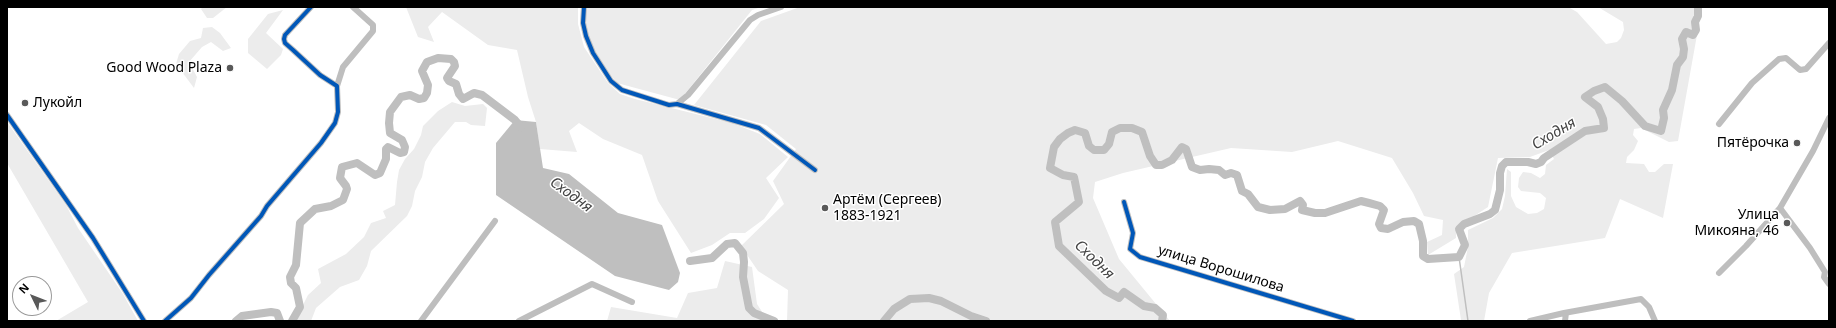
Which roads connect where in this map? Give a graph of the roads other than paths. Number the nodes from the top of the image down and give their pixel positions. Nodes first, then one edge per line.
1 (311, 7) edge
2 (353, 7) edge
3 (584, 7) edge
4 (781, 7) edge
5 (1829, 43) edge
6 (337, 86) junction
7 (677, 104) junction
8 (7, 115) edge
9 (1829, 118) edge
10 (1719, 124) dead end
11 (815, 170) dead end
12 (1124, 202) dead end
13 (1780, 208) junction
14 (495, 221) dead end
15 (1827, 271) edge
16 (1719, 273) dead end
17 (1829, 284) edge
18 (632, 302) dead end
19 (1566, 313) junction
20 (1338, 319) edge
21 (144, 321) edge
22 (165, 321) edge
23 (421, 321) edge
24 (519, 321) edge
25 (1353, 321) edge
26 (1530, 321) edge
27 (1565, 321) edge
28 (1656, 321) edge

1 - 6 street
2 - 6 street
3 - 7 street
4 - 7 street
5 - 10 street
6 - 22 street
7 - 11 street
8 - 21 street
9 - 13 street
12 - 20 street, улица Ворошилова
13 - 15 street
13 - 16 street
14 - 23 street
15 - 17 street
18 - 24 street
19 - 26 street
19 - 27 street
19 - 28 street
20 - 25 street, улица Ворошилова

